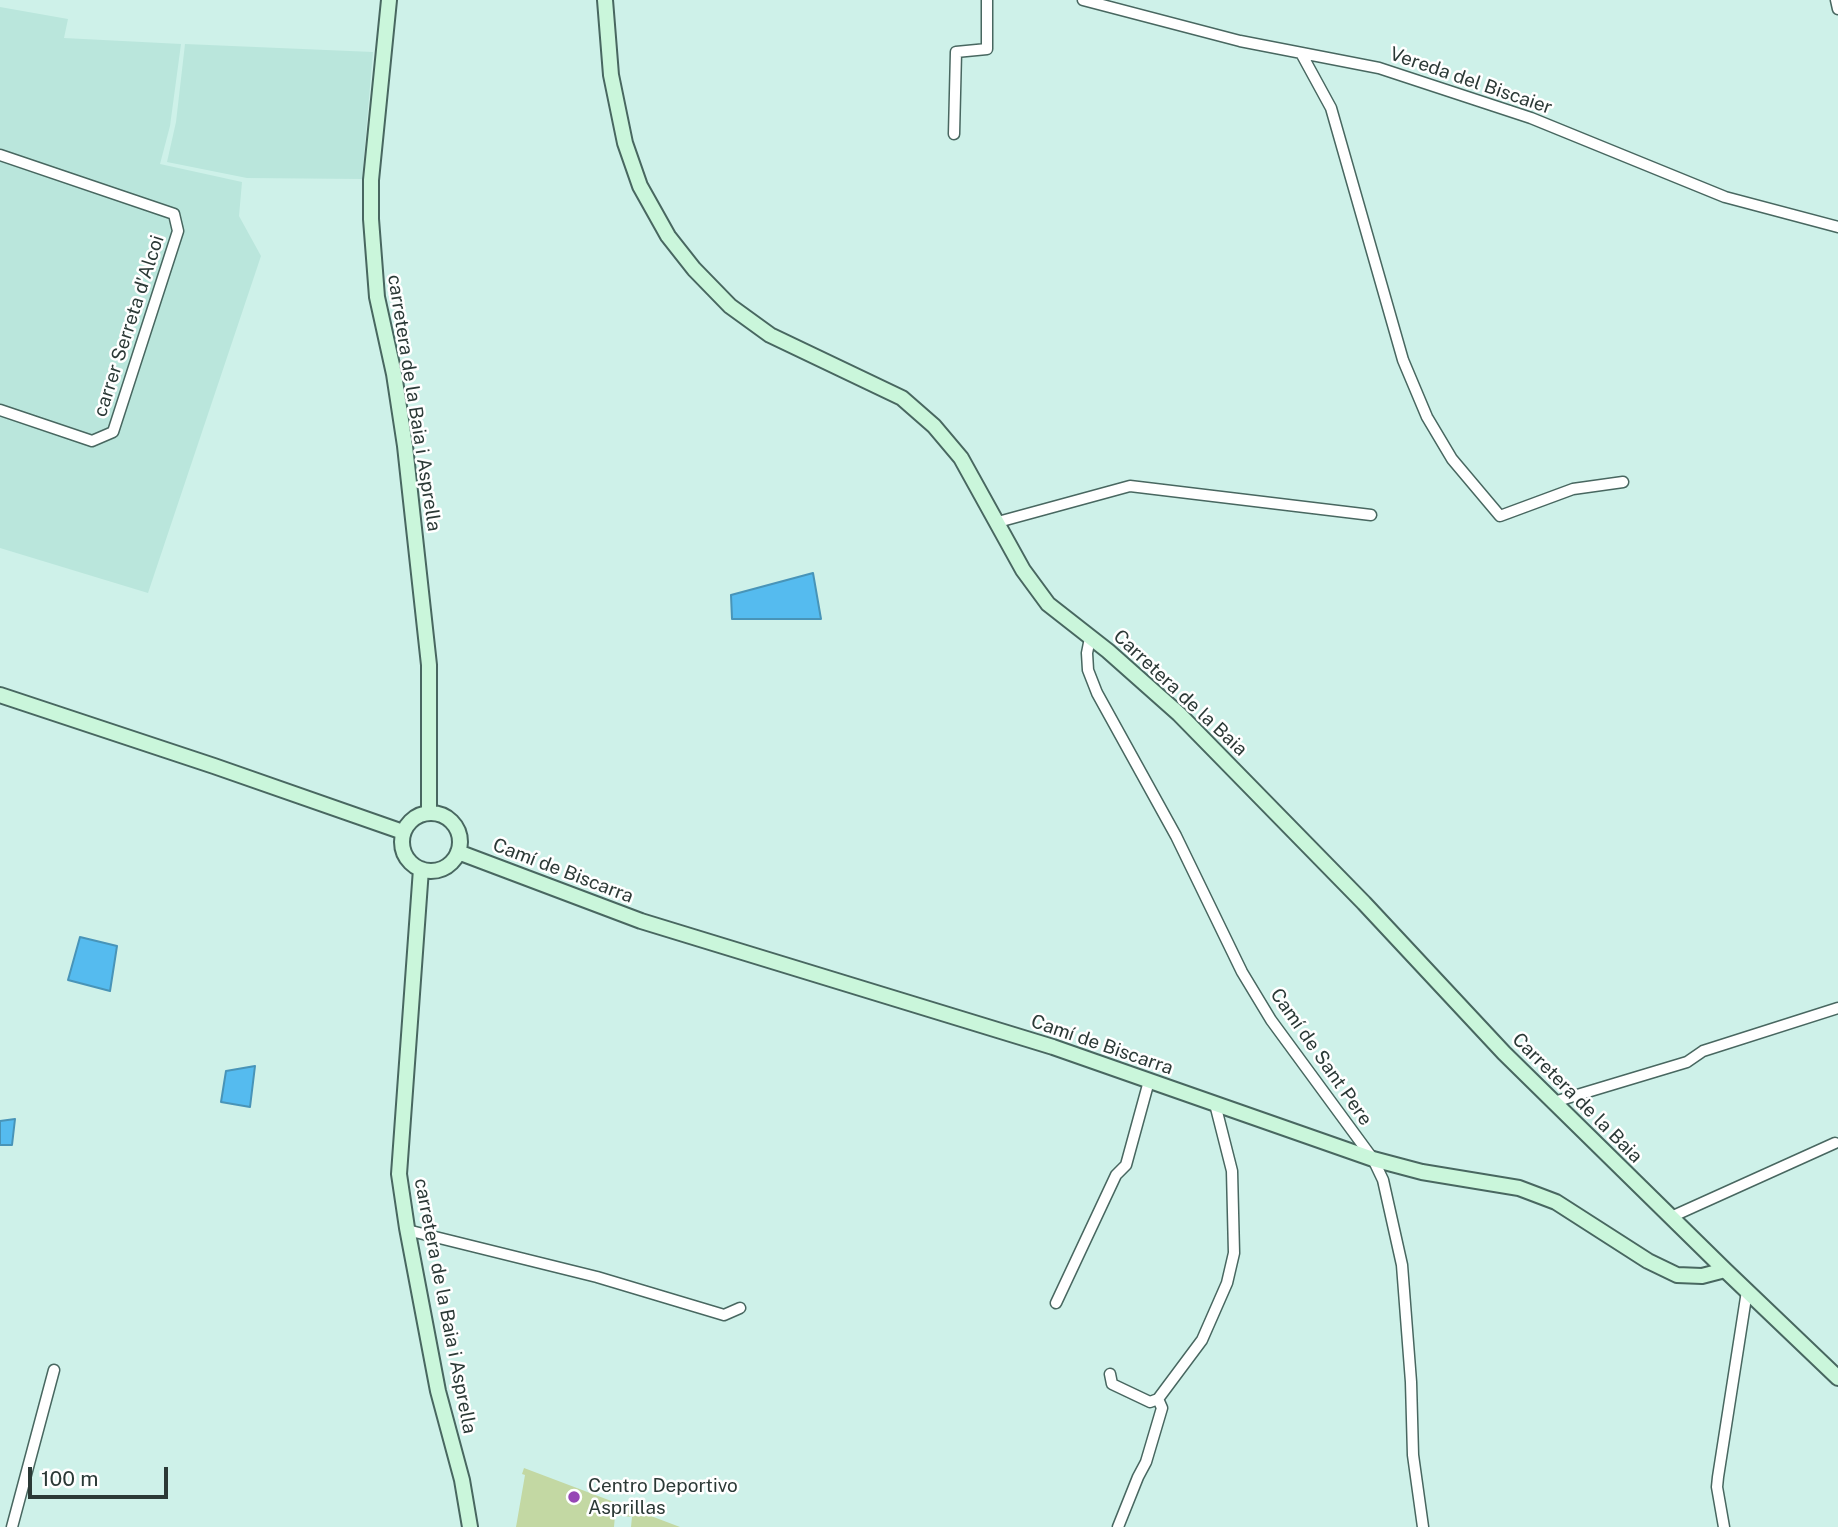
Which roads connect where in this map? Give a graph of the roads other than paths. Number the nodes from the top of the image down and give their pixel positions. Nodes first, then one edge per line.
1 (389, 0) edge
2 (605, 0) edge
3 (987, 0) edge
4 (1083, 0) edge
5 (1836, 0) edge
6 (1838, 9) edge
7 (1301, 53) junction
8 (954, 134) dead end
9 (0, 155) edge
10 (1838, 227) edge
11 (0, 410) edge
12 (1623, 482) dead end
13 (1371, 515) dead end
14 (998, 522) junction
15 (1090, 638) junction
16 (0, 695) edge
17 (429, 813) junction
18 (403, 832) junction
19 (458, 852) junction
20 (421, 869) junction
21 (1838, 1008) edge
22 (1149, 1081) junction
23 (1553, 1102) junction
24 (1215, 1104) junction
25 (1835, 1143) dead end
26 (1373, 1159) junction
27 (1671, 1217) junction
28 (407, 1230) junction
29 (1725, 1270) junction
30 (1747, 1291) junction
31 (1056, 1303) dead end
32 (740, 1308) dead end
33 (54, 1370) dead end
34 (1110, 1374) dead end
35 (1838, 1378) edge
36 (1158, 1399) junction
37 (12, 1527) edge
38 (470, 1527) edge
39 (1118, 1527) edge
40 (1423, 1527) edge
41 (1724, 1527) edge

1 - 17 main road, carretera de la Baia i Asprella
2 - 14 main road, Carretera de la Baia
3 - 8 street
4 - 7 street, Vereda del Biscaier
5 - 6 street
7 - 10 street, Vereda del Biscaier
7 - 12 street
9 - 11 street, carrer Serreta d'Alcoi
13 - 14 street
14 - 15 main road, Carretera de la Baia
15 - 23 main road, Carretera de la Baia
15 - 26 street, Camí de Sant Pere
16 - 18 main road
17 - 18 main road
17 - 19 main road
18 - 20 main road
19 - 20 main road
19 - 22 main road, Camí de Biscarra
20 - 28 main road, carretera de la Baia i Asprella
21 - 23 street
22 - 24 main road, Camí de Biscarra
22 - 31 street
23 - 27 main road, Carretera de la Baia
24 - 26 main road, Camí de Biscarra
24 - 36 street
25 - 27 street
26 - 29 main road, Camí de Biscarra
26 - 40 street, Camí de Sant Pere
27 - 29 main road, Carretera de la Baia
28 - 32 street
28 - 38 main road, carretera de la Baia i Asprella
29 - 30 main road, Carretera de la Baia
30 - 35 main road, Carretera de la Baia
30 - 41 street
33 - 37 street
34 - 36 street
36 - 39 street

